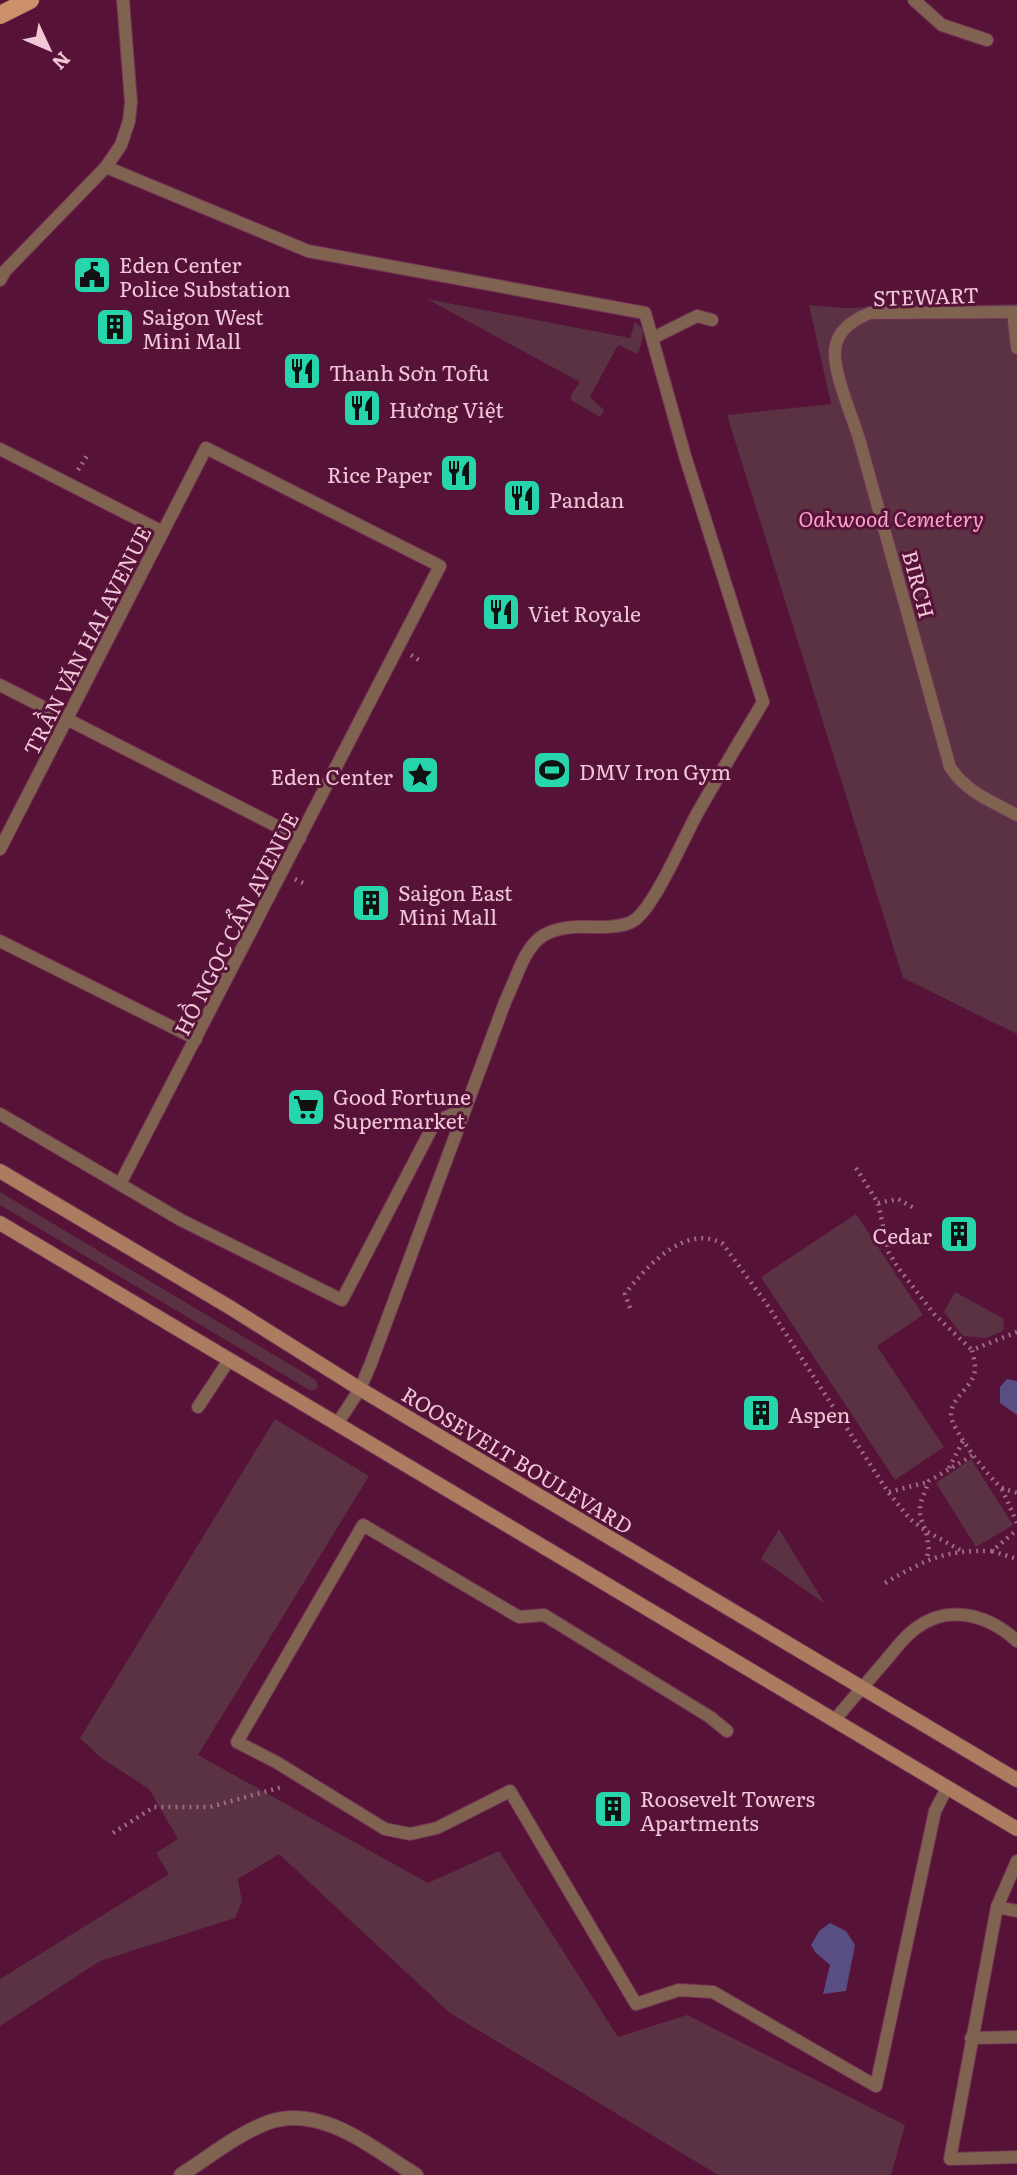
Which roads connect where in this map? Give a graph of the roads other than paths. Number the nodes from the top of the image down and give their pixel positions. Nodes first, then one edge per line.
1 (123, 0) edge
2 (914, 0) edge
3 (26, 2) edge
4 (0, 15) edge
5 (0, 25) edge
6 (987, 40) dead end
7 (106, 166) junction
8 (0, 280) edge
9 (1015, 312) edge
10 (712, 320) dead end
11 (841, 332) joint
12 (653, 338) junction
13 (1017, 348) edge
14 (0, 449) edge
15 (163, 532) junction
16 (440, 566) joint
17 (0, 685) edge
18 (67, 719) junction
19 (1017, 815) edge
20 (300, 838) junction
21 (0, 849) edge
22 (0, 941) edge
23 (196, 1039) junction
24 (465, 1110) junction
25 (0, 1114) edge
26 (0, 1171) edge
27 (121, 1184) junction
28 (1, 1226) edge
29 (229, 1360) junction
30 (360, 1389) junction
31 (198, 1407) dead end
32 (337, 1424) junction
33 (1017, 1641) edge
34 (862, 1688) junction
35 (834, 1721) junction
36 (727, 1731) dead end
37 (1017, 1780) edge
38 (947, 1788) junction
39 (1017, 1829) edge
40 (1017, 1861) edge
41 (997, 1907) junction
42 (1017, 1911) edge
43 (1017, 2037) edge
44 (971, 2038) junction
45 (1017, 2157) edge
46 (181, 2175) edge
47 (416, 2175) edge

1 - 7 lane
2 - 6 lane
3 - 4 main road
3 - 5 main road
7 - 8 lane
7 - 12 lane
9 - 11 lane, STEWART
9 - 13 lane
10 - 12 lane
11 - 19 lane, BIRCH
12 - 24 lane
14 - 15 lane
15 - 16 lane, TRẦN VĂN HAI AVENUE
15 - 18 lane, TRẦN VĂN HAI AVENUE
16 - 20 lane, HỒ NGỌC CẨN AVENUE
17 - 18 lane
18 - 20 lane
18 - 21 lane, TRẦN VĂN HAI AVENUE
20 - 23 lane, HỒ NGỌC CẨN AVENUE
22 - 23 lane
23 - 27 lane, HỒ NGỌC CẨN AVENUE
24 - 27 lane
24 - 30 lane
25 - 27 lane
26 - 30 main road, ROOSEVELT BOULEVARD
28 - 29 main road
29 - 31 lane
29 - 32 main road
30 - 32 lane
30 - 34 main road, ROOSEVELT BOULEVARD
32 - 35 main road
33 - 34 lane
34 - 35 lane
34 - 37 main road, ROOSEVELT BOULEVARD
35 - 38 main road
36 - 38 lane
38 - 39 main road
40 - 41 lane
41 - 42 lane
41 - 44 lane
43 - 44 lane
44 - 45 lane
46 - 47 street

